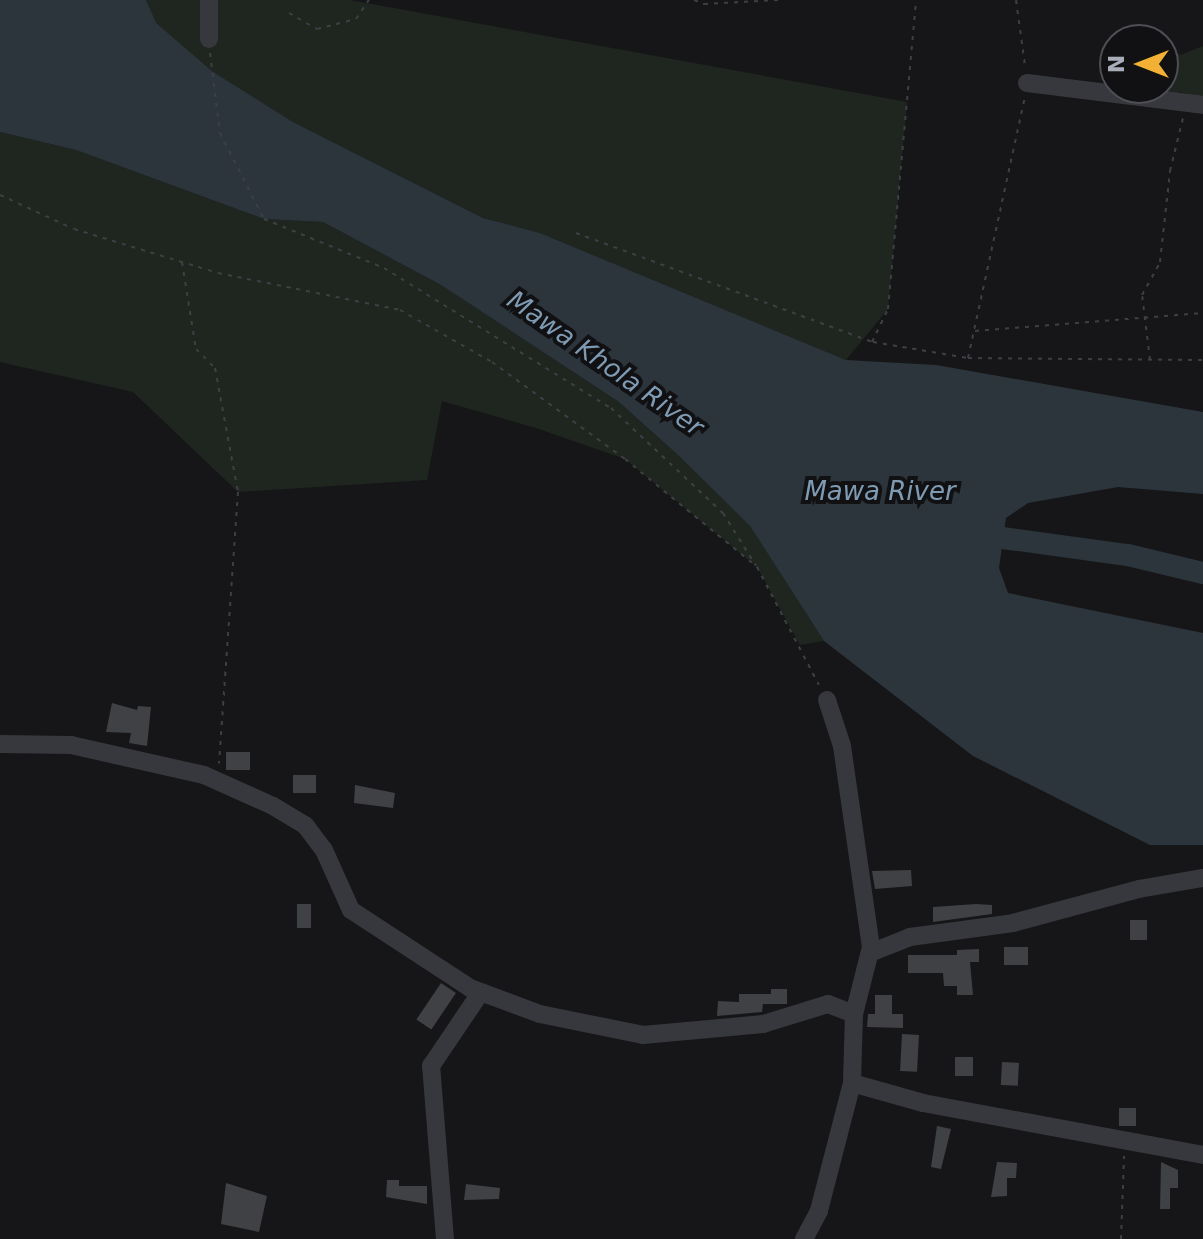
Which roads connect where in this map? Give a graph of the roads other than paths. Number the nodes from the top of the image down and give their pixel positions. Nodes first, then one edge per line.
1 (209, 0) edge
2 (209, 39) road end
3 (1027, 83) road end
4 (1194, 103) edge
5 (827, 700) road end
6 (0, 744) edge
7 (1203, 878) edge
8 (870, 953) junction
9 (481, 992) junction
10 (854, 1014) junction
11 (852, 1083) junction
12 (1203, 1155) edge
13 (445, 1239) edge
14 (804, 1239) edge

1 - 2 street
3 - 4 street
5 - 8 street
6 - 9 street
7 - 8 street
8 - 10 street
9 - 10 street
9 - 13 street
10 - 11 street
11 - 12 street
11 - 14 street

